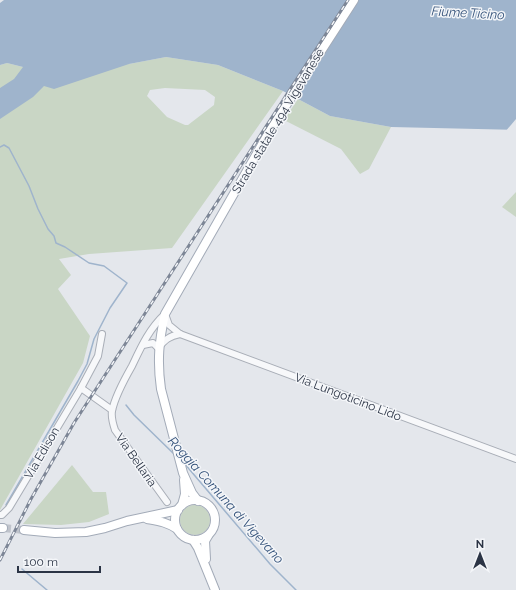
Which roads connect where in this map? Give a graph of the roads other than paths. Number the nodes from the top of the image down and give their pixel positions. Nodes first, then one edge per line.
1 (354, 0) edge
2 (165, 314) junction
3 (102, 334) dead end
4 (180, 334) junction
5 (146, 337) junction
6 (159, 344) junction
7 (143, 345) junction
8 (80, 388) junction
9 (112, 410) junction
10 (516, 459) edge
11 (184, 473) junction
12 (198, 500) junction
13 (166, 502) dead end
14 (180, 508) junction
15 (0, 515) edge
16 (138, 519) junction
17 (177, 529) junction
18 (24, 530) tunnel mouth
19 (208, 536) junction
20 (193, 540) junction
21 (214, 587) edge

1 - 2 main road, Strada statale 494 Vigevanese
2 - 4 street
2 - 5 street, Via Bellaria
2 - 6 main road, Strada statale 494 Vigevanese
3 - 8 street, Via Edison
4 - 6 street
4 - 10 street, Via Lungoticino Lido
5 - 6 street
5 - 7 street, Via Bellaria
6 - 7 street
6 - 11 main road, Strada statale 494 Vigevanese
7 - 9 street, Via Bellaria
8 - 9 street
8 - 15 street, Via Edison
9 - 13 street, Via Bellaria
11 - 12 main road
11 - 14 main road
12 - 14 main road
12 - 19 main road
14 - 16 main road
14 - 17 main road
16 - 17 main road
16 - 18 main road
17 - 20 main road
19 - 20 main road
19 - 21 main road
20 - 21 main road

